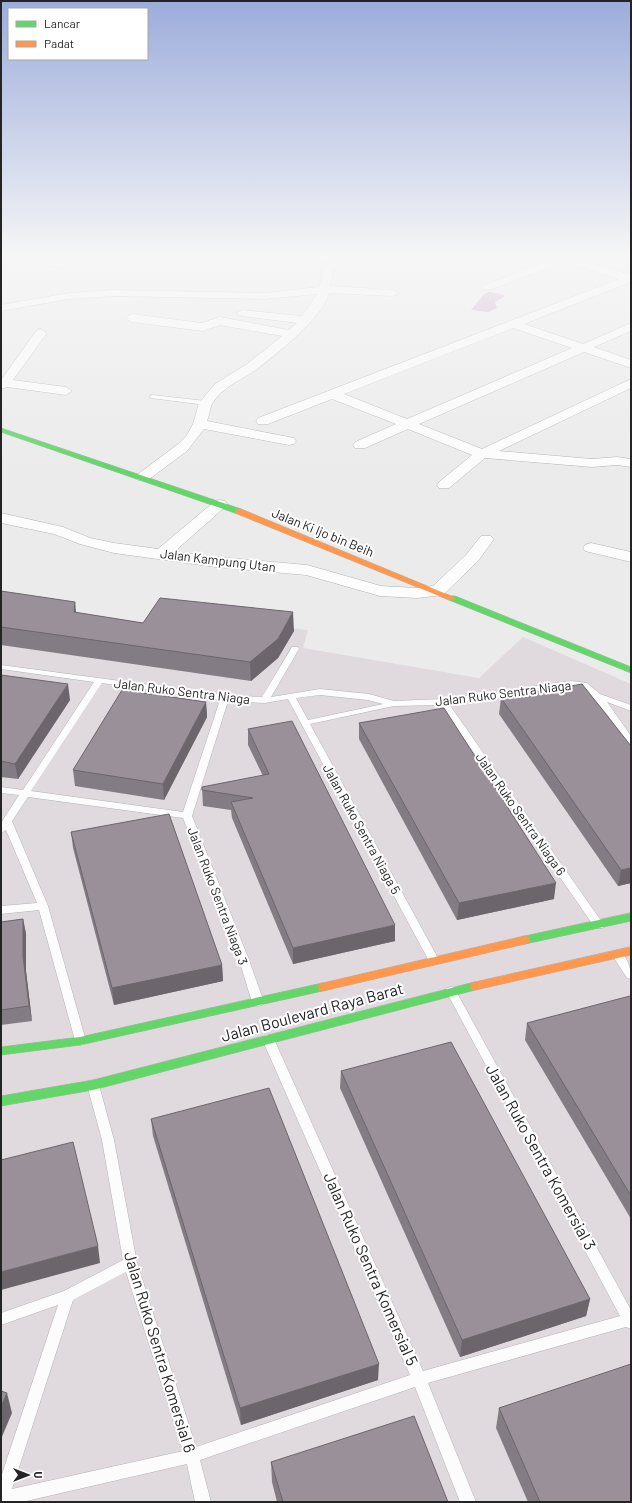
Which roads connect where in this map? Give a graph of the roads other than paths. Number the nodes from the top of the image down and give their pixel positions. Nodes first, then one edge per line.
1 (248, 326) edge
2 (299, 326) edge
3 (507, 326) edge
4 (519, 326) edge
5 (631, 327) edge
6 (42, 333) dead end
7 (292, 334) junction
8 (583, 348) junction
9 (631, 364) edge
10 (631, 383) edge
11 (3, 384) edge
12 (66, 392) dead end
13 (332, 394) junction
14 (152, 397) dead end
15 (206, 403) junction
16 (263, 421) dead end
17 (200, 424) junction
18 (406, 424) junction
19 (1, 430) edge
20 (289, 441) dead end
21 (360, 445) dead end
22 (482, 454) junction
23 (631, 454) edge
24 (617, 461) junction
25 (631, 463) edge
26 (143, 477) junction
27 (444, 485) dead end
28 (220, 504) junction
29 (3, 521) edge
30 (486, 539) dead end
31 (591, 548) dead end
32 (163, 553) junction
33 (629, 553) edge
34 (437, 592) junction
35 (295, 649) dead end
36 (1, 667) edge
37 (631, 670) edge
38 (99, 681) junction
39 (596, 696) junction
40 (291, 697) junction
41 (225, 698) junction
42 (265, 700) junction
43 (443, 702) junction
44 (394, 704) junction
45 (631, 708) edge
46 (305, 723) junction
47 (631, 742) edge
48 (1, 790) edge
49 (24, 794) junction
50 (187, 816) junction
51 (7, 820) junction
52 (1, 830) edge
53 (43, 906) junction
54 (1, 910) edge
55 (631, 917) edge
56 (599, 925) junction
57 (631, 951) edge
58 (617, 955) junction
59 (434, 960) junction
60 (440, 972) dead end
61 (631, 975) edge
62 (449, 988) junction
63 (258, 1002) junction
64 (268, 1039) junction
65 (80, 1042) junction
66 (1, 1051) edge
67 (93, 1085) junction
68 (1, 1101) edge
69 (130, 1263) junction
70 (68, 1296) junction
71 (1, 1319) edge
72 (630, 1321) edge
73 (419, 1379) junction
74 (192, 1456) junction
75 (2, 1500) edge
76 (203, 1502) edge
77 (468, 1502) edge

1 - 7 street
2 - 7 street
3 - 13 street
4 - 8 street
5 - 8 street
6 - 11 street
7 - 15 street
8 - 9 street
8 - 18 street
10 - 22 street
11 - 12 street
13 - 16 street
13 - 18 street
14 - 15 lane
15 - 17 street
17 - 20 street
17 - 26 street
18 - 21 street
18 - 22 street
19 - 26 main road, Jalan Ki Ijo bin Beih
22 - 24 street
22 - 27 street
23 - 24 street
24 - 25 street
26 - 28 main road, Jalan Ki Ijo bin Beih
28 - 32 street
28 - 34 main road, Jalan Ki Ijo bin Beih
29 - 32 street, Jalan Kampung Utan
30 - 34 street
31 - 33 street
32 - 34 street, Jalan Kampung Utan
34 - 37 main road, Jalan Ki Ijo bin Beih
35 - 42 lane
36 - 38 lane, Jalan Ruko Sentra Niaga
38 - 41 lane, Jalan Ruko Sentra Niaga
38 - 49 lane
39 - 43 lane, Jalan Ruko Sentra Niaga
39 - 45 lane
39 - 47 lane
40 - 42 lane, Jalan Ruko Sentra Niaga
40 - 44 lane, Jalan Ruko Sentra Niaga
40 - 46 lane, Jalan Ruko Sentra Niaga 5
41 - 42 lane, Jalan Ruko Sentra Niaga
41 - 50 lane, Jalan Ruko Sentra Niaga 3
43 - 44 lane, Jalan Ruko Sentra Niaga
43 - 56 lane, Jalan Ruko Sentra Niaga 6
44 - 46 lane
46 - 59 lane, Jalan Ruko Sentra Niaga 5
48 - 49 lane
49 - 50 lane
49 - 51 lane
50 - 63 lane, Jalan Ruko Sentra Niaga 3
51 - 52 lane
51 - 53 lane
53 - 54 lane
53 - 65 lane
55 - 56 main road, Jalan Boulevard Raya Barat
56 - 59 main road, Jalan Boulevard Raya Barat
57 - 58 main road, Jalan Boulevard Raya Barat
58 - 61 lane
58 - 62 main road, Jalan Boulevard Raya Barat
59 - 60 main road
59 - 63 main road, Jalan Boulevard Raya Barat
62 - 64 main road, Jalan Boulevard Raya Barat
62 - 72 lane, Jalan Ruko Sentra Komersial 3
63 - 65 main road, Jalan Boulevard Raya Barat
64 - 67 main road, Jalan Boulevard Raya Barat
64 - 73 lane, Jalan Ruko Sentra Komersial 5
65 - 66 main road, Jalan Boulevard Raya Barat
67 - 68 main road, Jalan Boulevard Raya Barat
67 - 69 lane, Jalan Ruko Sentra Komersial 6
69 - 70 lane
69 - 74 lane, Jalan Ruko Sentra Komersial 6
70 - 71 lane
70 - 75 lane
72 - 73 lane
73 - 74 lane
73 - 77 lane, Jalan Ruko Sentra Komersial 5
74 - 75 lane
74 - 76 lane, Jalan Ruko Sentra Komersial 6

